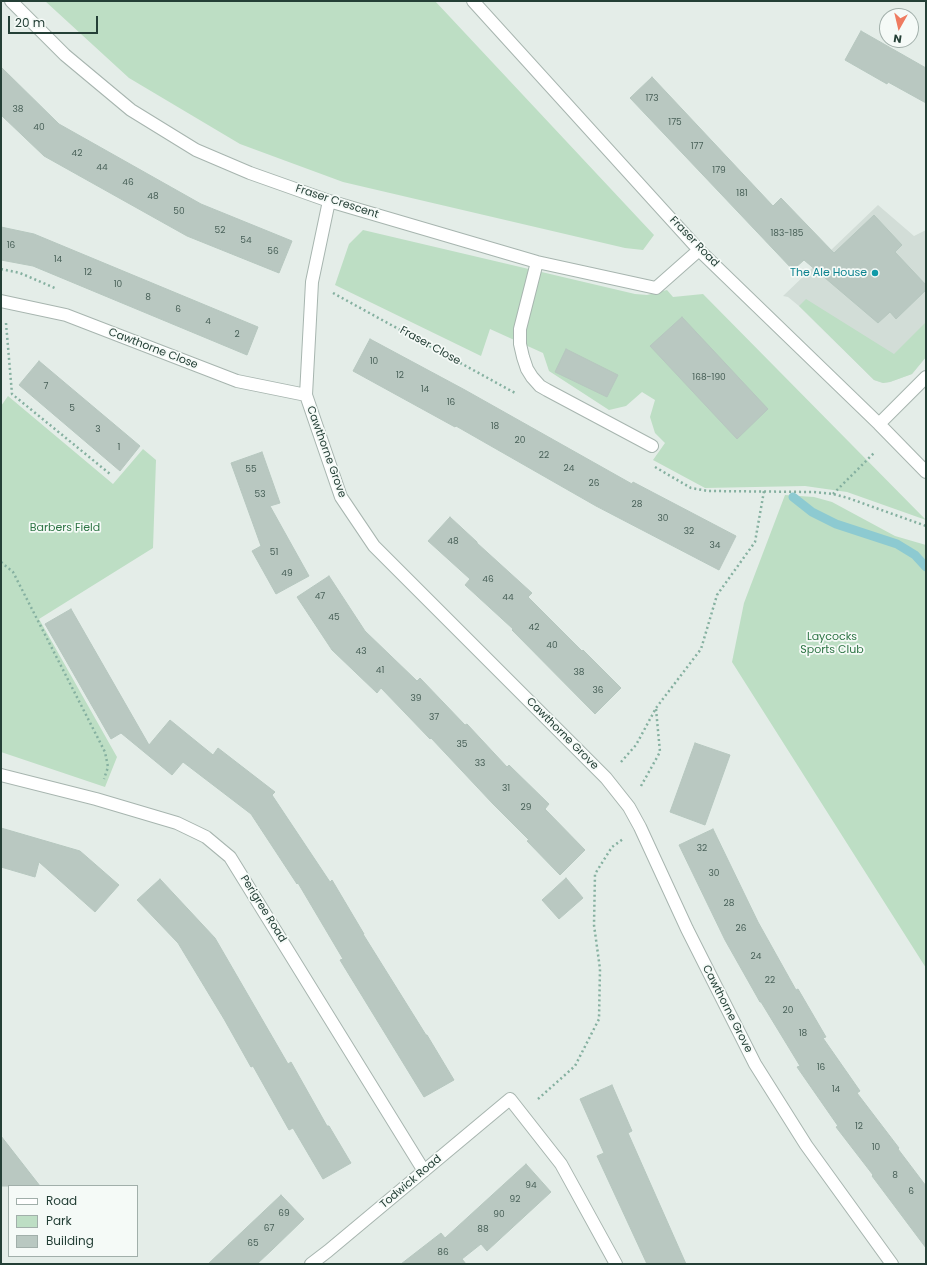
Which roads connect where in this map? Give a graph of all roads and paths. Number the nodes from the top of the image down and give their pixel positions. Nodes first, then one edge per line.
1 (11, 1) edge
2 (473, 1) edge
3 (329, 201) junction
4 (699, 250) junction
5 (538, 262) junction
6 (312, 282) junction
7 (2, 302) edge
8 (926, 377) edge
9 (547, 390) junction
10 (306, 395) junction
11 (879, 424) junction
12 (890, 435) junction
13 (652, 446) joint
14 (926, 472) edge
15 (110, 474) dead end
16 (764, 491) junction
17 (833, 494) junction
18 (926, 526) edge
19 (1, 562) edge
20 (656, 708) junction
21 (108, 767) dead end
22 (1, 775) edge
23 (606, 778) junction
24 (629, 807) junction
25 (640, 827) junction
26 (521, 1114) junction
27 (424, 1171) junction
28 (311, 1264) edge
29 (616, 1264) edge
30 (892, 1264) edge

1 - 3 street, Fraser Crescent
2 - 4 street, Fraser Road
3 - 5 street, Fraser Crescent
3 - 6 street, Cawthorne Grove
4 - 5 street, Fraser Crescent
4 - 11 street, Fraser Road
5 - 9 street
6 - 9 path, Fraser Close
6 - 10 street, Cawthorne Grove
7 - 10 street, Cawthorne Close
7 - 15 path
8 - 11 street
9 - 13 street
10 - 23 street, Cawthorne Grove
11 - 12 street, Fraser Road
12 - 14 street, Fraser Road
12 - 17 path
13 - 16 path
16 - 17 path
16 - 20 path
17 - 18 path
19 - 21 path
20 - 23 path
20 - 24 path
22 - 27 street, Perigree Road
23 - 24 street, Cawthorne Grove
24 - 25 street, Cawthorne Grove
25 - 26 path
25 - 30 street, Cawthorne Grove
26 - 27 street, Todwick Road
26 - 29 street
27 - 28 street, Todwick Road

